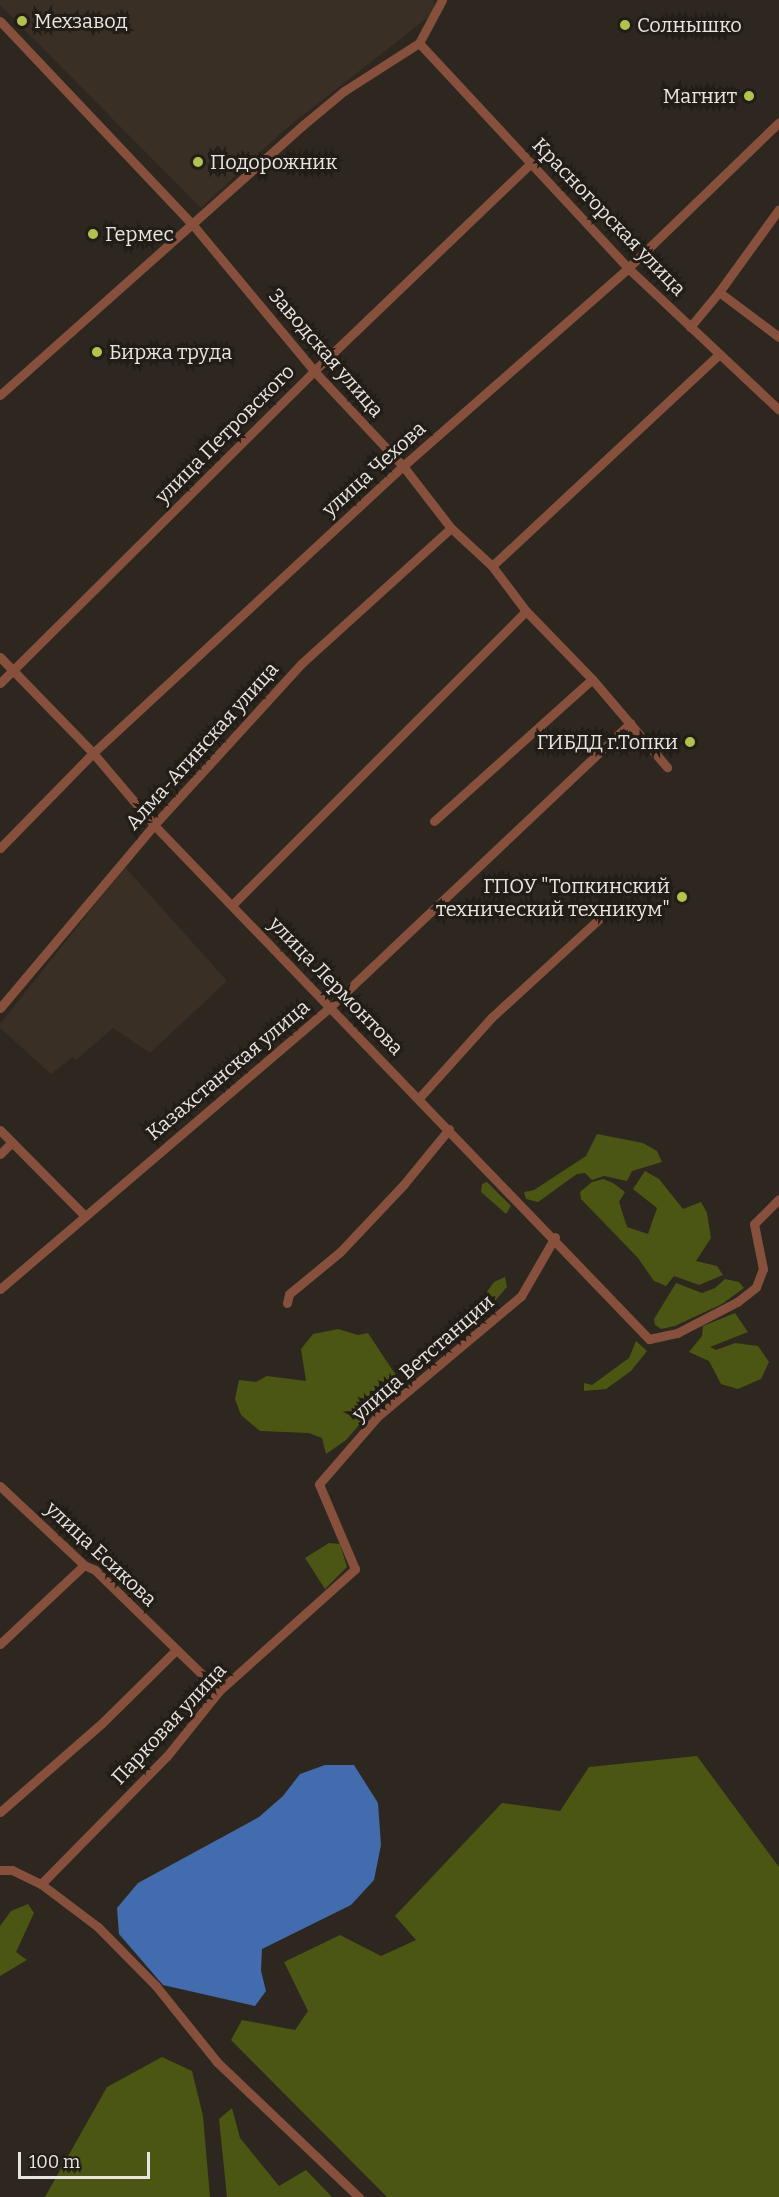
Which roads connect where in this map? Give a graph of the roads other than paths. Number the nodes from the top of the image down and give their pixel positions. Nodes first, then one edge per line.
1 (442, 0) edge
2 (0, 21) edge
3 (419, 43) junction
4 (779, 122) edge
5 (531, 163) junction
6 (779, 209) edge
7 (193, 225) junction
8 (628, 268) junction
9 (719, 292) junction
10 (690, 327) junction
11 (779, 336) edge
12 (719, 354) junction
13 (314, 370) junction
14 (0, 396) edge
15 (779, 410) edge
16 (403, 466) junction
17 (451, 528) junction
18 (492, 566) junction
19 (526, 611) junction
20 (0, 657) edge
21 (13, 671) junction
22 (592, 679) junction
23 (0, 683) edge
24 (630, 723) junction
25 (93, 753) junction
26 (667, 767) dead end
27 (434, 821) dead end
28 (154, 825) junction
29 (0, 848) edge
30 (233, 904) junction
31 (598, 920) dead end
32 (332, 1006) junction
33 (0, 1008) edge
34 (419, 1098) junction
35 (448, 1129) junction
36 (0, 1130) edge
37 (12, 1142) junction
38 (0, 1154) edge
39 (779, 1199) edge
40 (84, 1215) junction
41 (555, 1238) junction
42 (0, 1289) edge
43 (287, 1303) dead end
44 (0, 1486) edge
45 (84, 1565) junction
46 (355, 1569) joint
47 (0, 1644) edge
48 (176, 1650) junction
49 (219, 1691) junction
50 (0, 1812) edge
51 (0, 1869) edge
52 (41, 1884) junction
53 (359, 2197) edge

1 - 3 street
2 - 7 street, Заводская улица
3 - 5 street, Красногорская улица
3 - 7 street
4 - 8 street, улица Чехова
5 - 8 street, Красногорская улица
5 - 13 street, улица Петровского
6 - 9 street
7 - 13 street, Заводская улица
7 - 14 street
8 - 10 street, Красногорская улица
8 - 16 street, улица Чехова
9 - 10 street
9 - 11 street
10 - 12 street, Красногорская улица
12 - 15 street, Красногорская улица
12 - 18 street
13 - 16 street, Заводская улица
13 - 21 street, улица Петровского
16 - 17 street, Заводская улица
16 - 25 street, улица Чехова
17 - 18 street, Заводская улица
17 - 28 street, Алма-Атинская улица
18 - 19 street, Заводская улица
19 - 22 street, Заводская улица
19 - 30 street
20 - 21 street, улица Лермонтова
21 - 23 street, улица Петровского
21 - 25 street, улица Лермонтова
22 - 24 street, Заводская улица
22 - 27 street
24 - 26 street, Заводская улица
24 - 32 street, Казахстанская улица
25 - 28 street, улица Лермонтова
25 - 29 street, улица Чехова
28 - 30 street, улица Лермонтова
28 - 33 street, Алма-Атинская улица
30 - 32 street, улица Лермонтова
31 - 34 street
32 - 34 street, улица Лермонтова
32 - 40 street, Казахстанская улица
34 - 35 street, улица Лермонтова
35 - 41 street, улица Лермонтова
35 - 43 street
36 - 37 street
37 - 38 street
37 - 40 street
39 - 41 street, улица Лермонтова
40 - 42 street, Казахстанская улица
41 - 46 street, улица Ветстанции
44 - 45 street, улица Есикова
45 - 47 street
45 - 48 street, улица Есикова
46 - 49 street, Парковая улица
48 - 49 street, улица Есикова
48 - 50 street
49 - 52 street, Парковая улица
51 - 52 street
52 - 53 street

